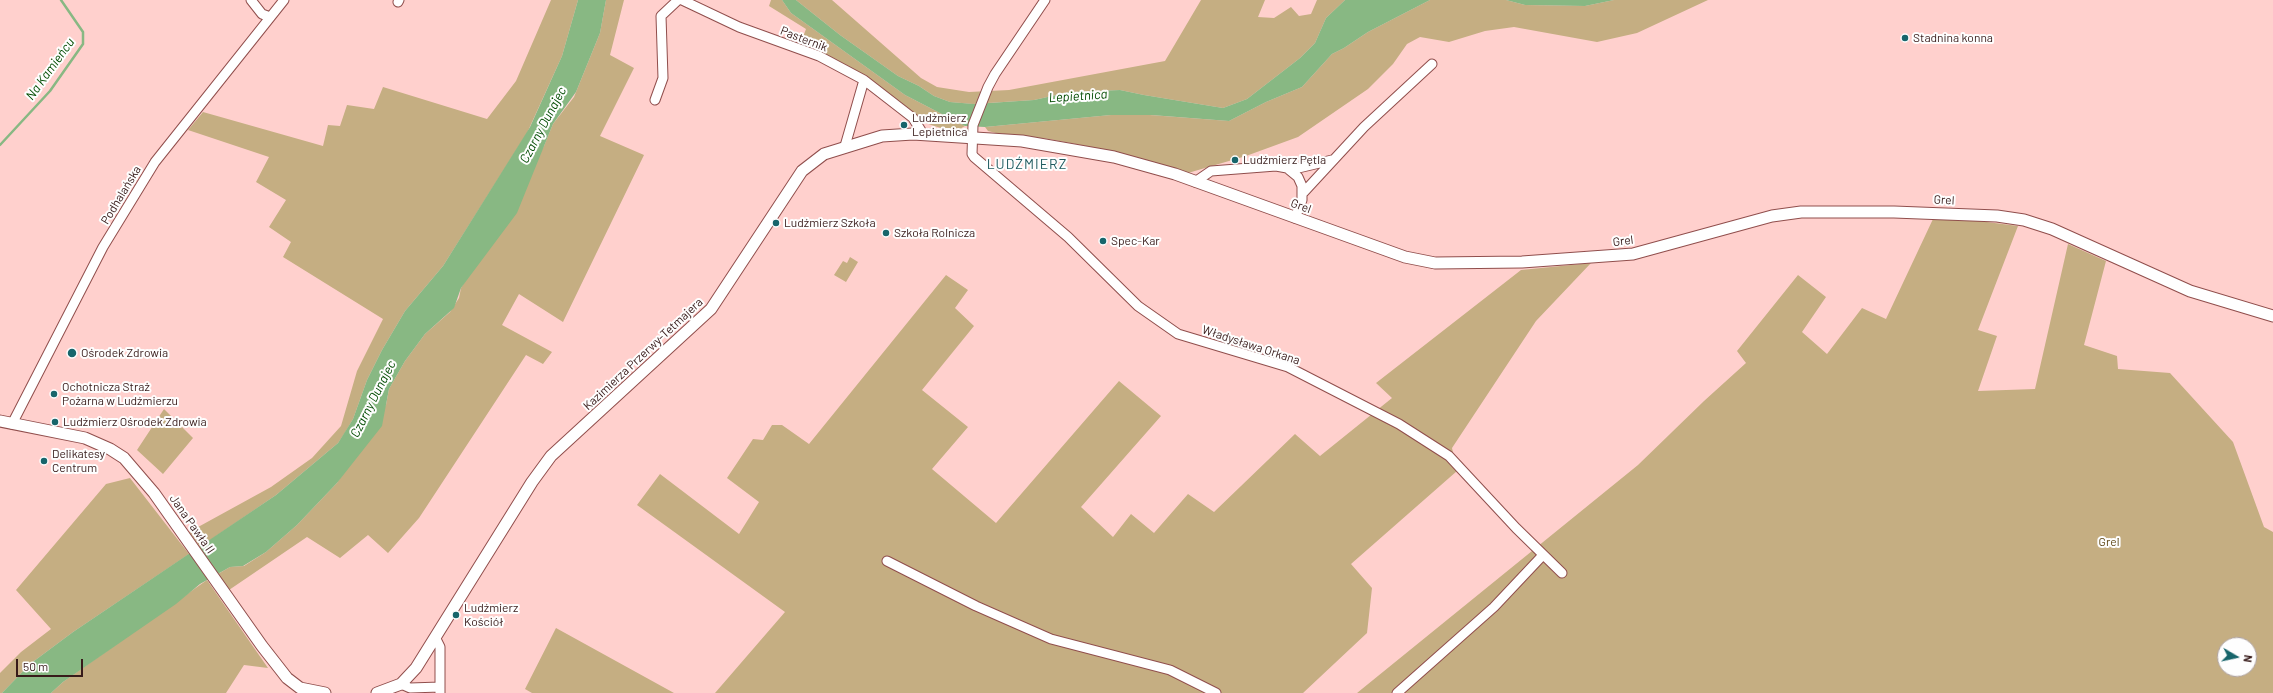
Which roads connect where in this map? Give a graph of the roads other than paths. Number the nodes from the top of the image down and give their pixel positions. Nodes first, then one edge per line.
1 (251, 0) edge
2 (284, 0) edge
3 (678, 0) edge
4 (682, 0) edge
5 (1045, 0) edge
6 (270, 17) junction
7 (1432, 64) dead end
8 (864, 80) junction
9 (655, 100) dead end
10 (972, 133) junction
11 (923, 134) junction
12 (845, 146) junction
13 (1332, 160) junction
14 (1290, 170) junction
15 (1195, 182) junction
16 (1303, 193) junction
17 (1295, 218) junction
18 (2273, 316) edge
19 (0, 421) edge
20 (12, 424) junction
21 (1543, 555) junction
22 (887, 561) dead end
23 (1562, 573) dead end
24 (435, 637) junction
25 (401, 684) junction
26 (440, 690) edge
27 (325, 693) edge
28 (377, 693) edge
29 (1216, 693) edge
30 (1397, 693) edge

1 - 6 street
2 - 6 street, Podhalańska
3 - 9 street
4 - 8 street, Pasternik
5 - 10 street
6 - 20 street, Podhalańska
7 - 13 street
8 - 11 street, Pasternik
8 - 12 street
10 - 11 street, Kazimierza Przerwy-Tetmajera
10 - 15 street, Grel
10 - 21 street, Władysława Orkana
11 - 12 street, Kazimierza Przerwy-Tetmajera
12 - 24 street, Kazimierza Przerwy-Tetmajera
13 - 14 street
13 - 16 street
14 - 15 street
14 - 16 street
15 - 17 street, Grel
16 - 17 street
17 - 18 street, Grel
19 - 20 street, Jana Pawła II
20 - 27 street, Jana Pawła II
21 - 23 street, Władysława Orkana
21 - 30 street
22 - 29 street
24 - 25 street
24 - 26 street
25 - 26 street
25 - 28 street

